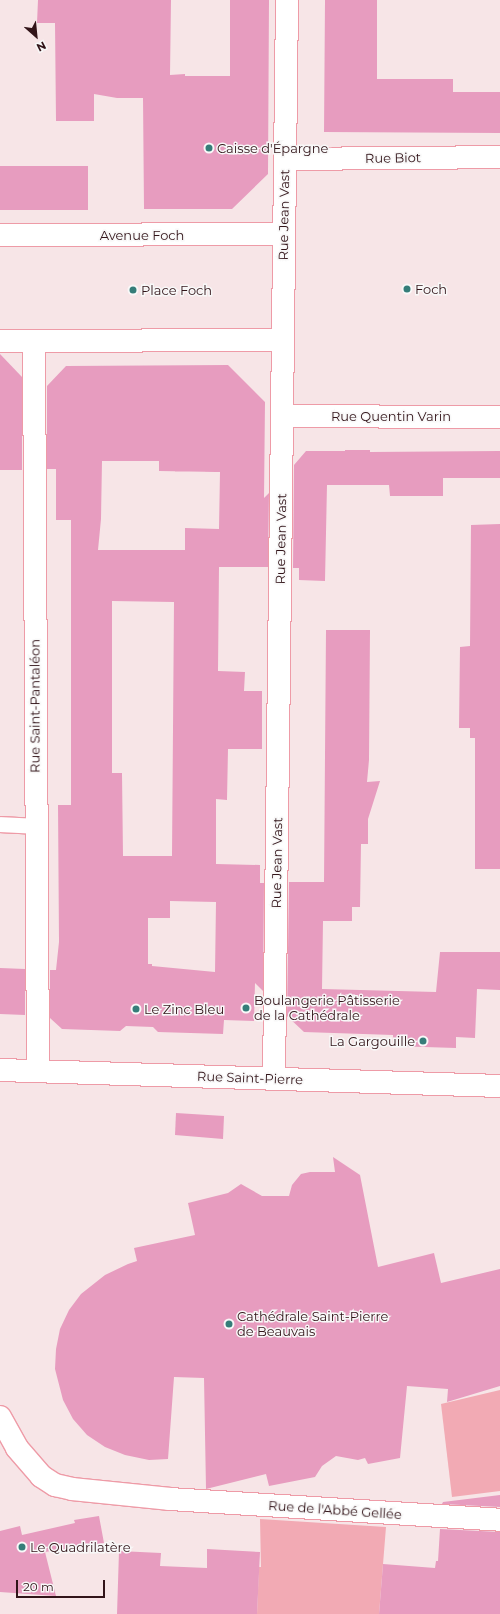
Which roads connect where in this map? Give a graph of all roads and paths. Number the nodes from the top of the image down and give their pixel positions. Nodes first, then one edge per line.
1 (287, 0) edge
2 (500, 157) edge
3 (285, 159) junction
4 (284, 234) junction
5 (0, 235) edge
6 (283, 340) junction
7 (0, 341) edge
8 (34, 341) junction
9 (282, 416) junction
10 (500, 417) edge
11 (0, 824) edge
12 (36, 826) junction
13 (0, 1070) edge
14 (38, 1071) junction
15 (274, 1078) junction
16 (500, 1086) edge
17 (0, 1417) edge
18 (500, 1520) edge

1 - 3 street, Rue Jean Vast
2 - 3 street, Rue Biot
3 - 4 street, Rue Jean Vast
4 - 5 street, Avenue Foch
4 - 6 street, Rue Jean Vast
6 - 8 street
6 - 9 street, Rue Jean Vast
7 - 8 street
8 - 12 street, Rue Saint-Pantaléon
9 - 10 street, Rue Quentin Varin
9 - 15 street, Rue Jean Vast
11 - 12 lane
12 - 14 street, Rue Saint-Pantaléon
13 - 14 street, Rue Saint-Pierre
14 - 15 street, Rue Saint-Pierre
15 - 16 street, Rue Saint-Pierre
17 - 18 street, Rue de l'Abbé Gellée

